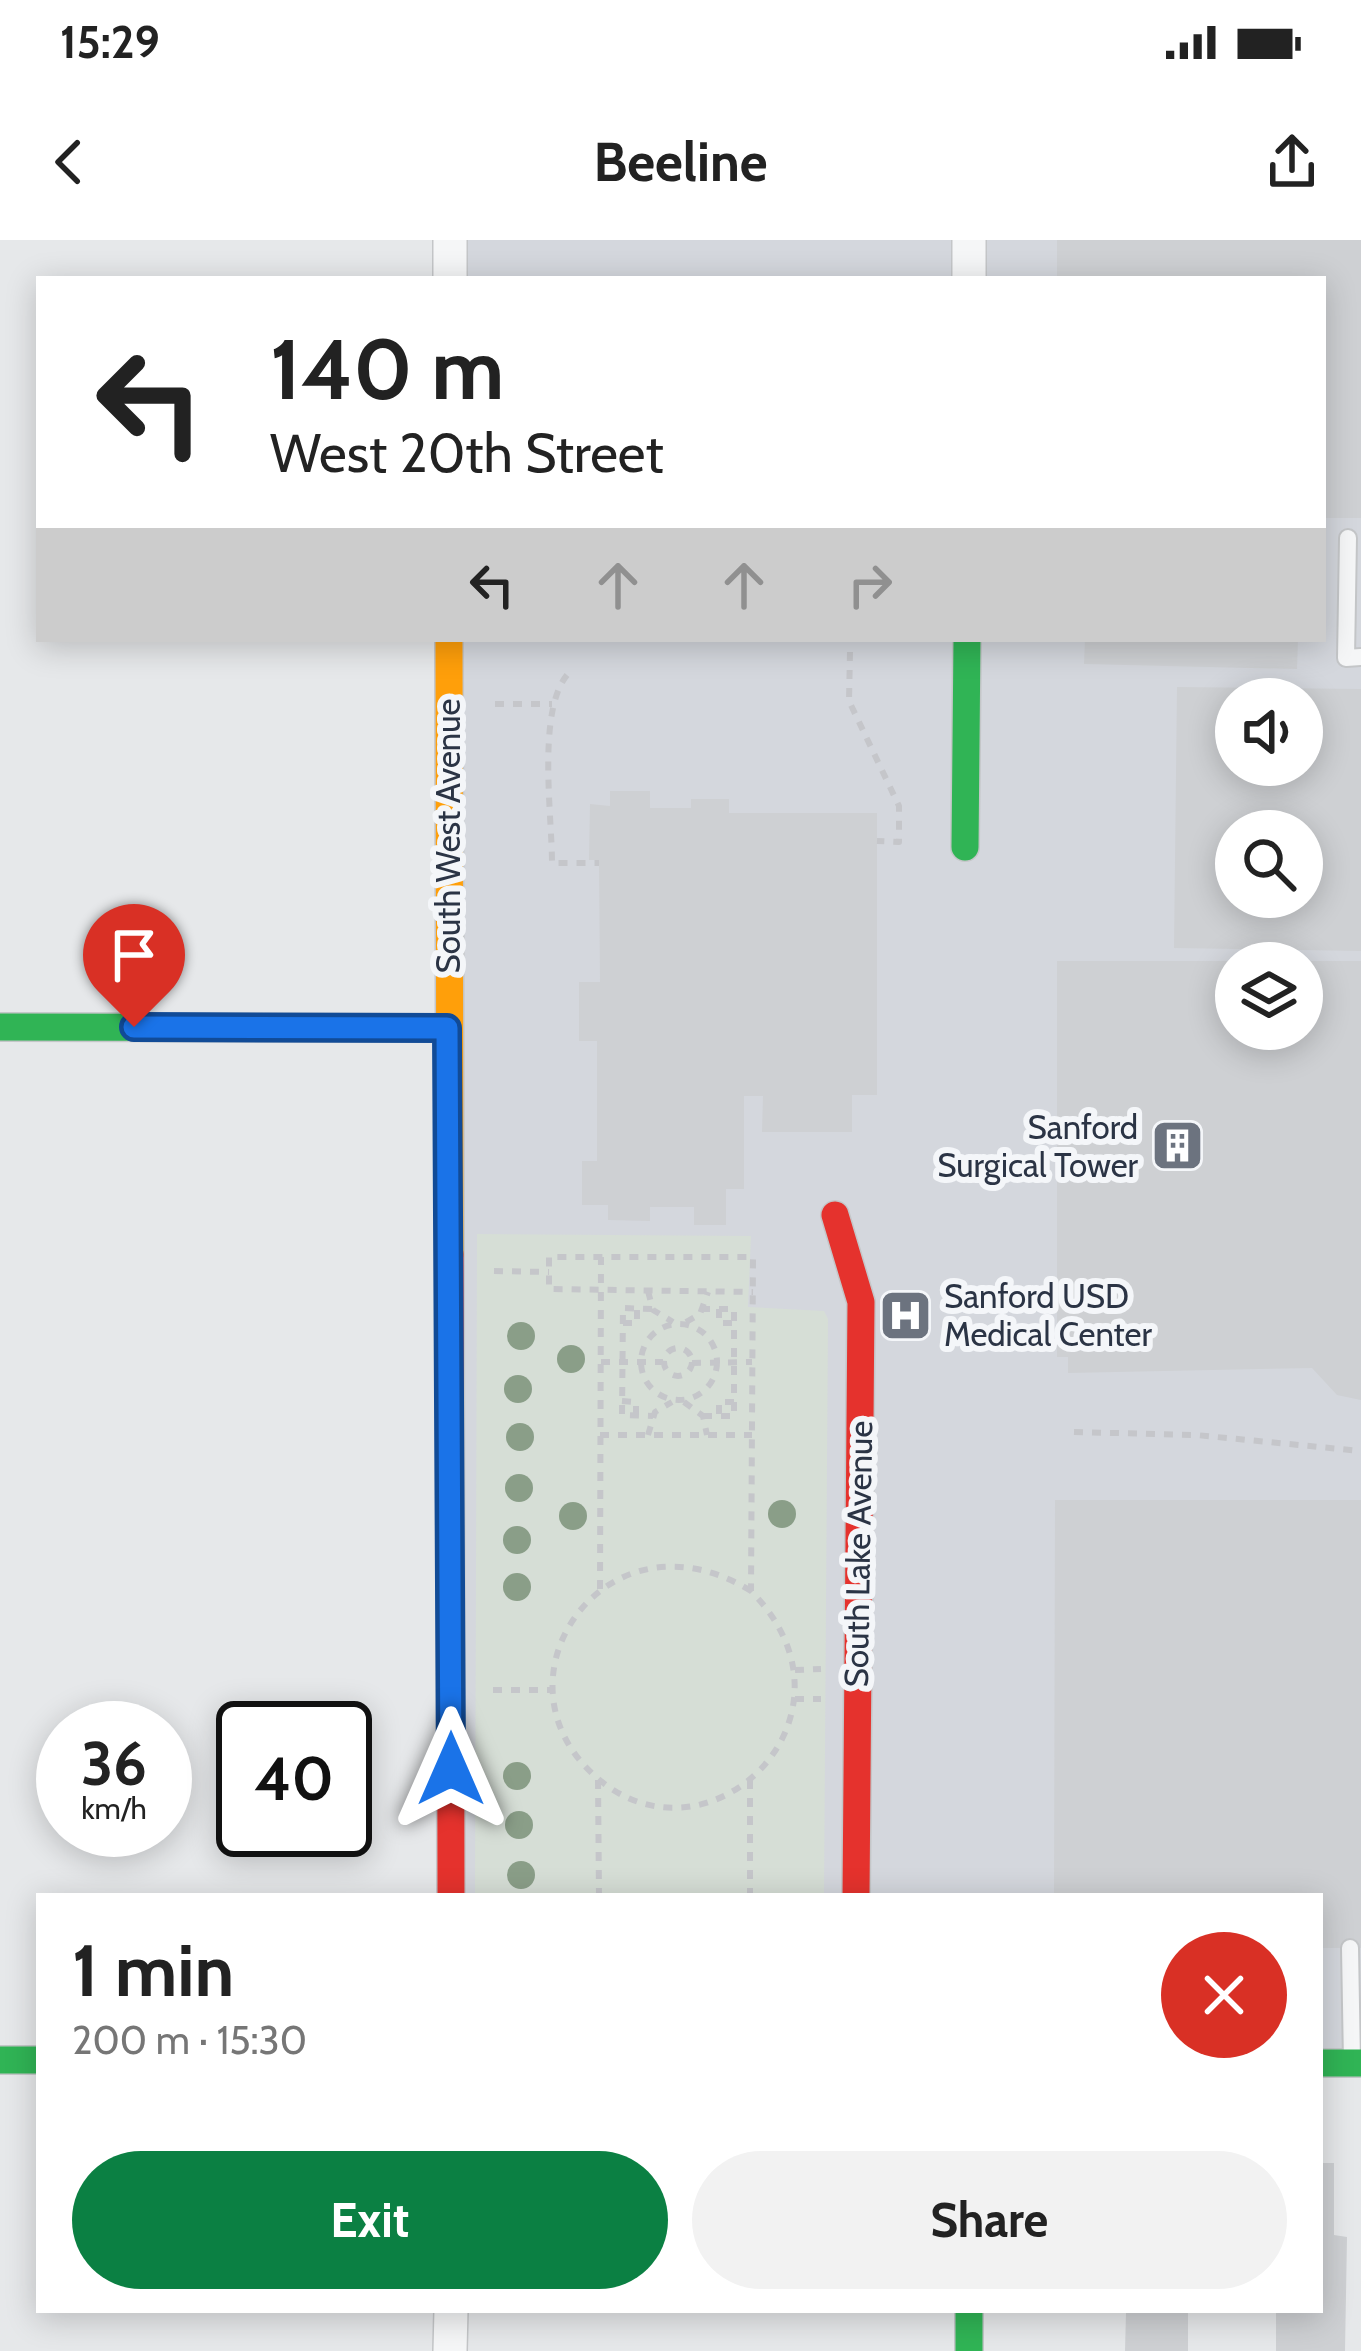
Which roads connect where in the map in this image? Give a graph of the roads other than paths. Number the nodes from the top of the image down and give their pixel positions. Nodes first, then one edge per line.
1 (450, 240) edge
2 (969, 240) edge
3 (450, 276) edge
4 (969, 276) edge
5 (1348, 538) dead end
6 (448, 642) edge
7 (967, 642) edge
8 (1361, 658) edge
9 (965, 848) dead end
10 (0, 1027) edge
11 (447, 1028) junction
12 (835, 1215) dead end
13 (451, 1893) edge
14 (856, 1893) edge
15 (1350, 1948) dead end
16 (0, 2060) edge
17 (36, 2060) edge
18 (1323, 2063) edge
19 (1357, 2063) edge
20 (451, 2313) edge
21 (969, 2313) edge
22 (451, 2351) edge
23 (969, 2351) edge

1 - 3 street
2 - 4 street
5 - 8 lane
6 - 11 street, South West Avenue
7 - 9 street
10 - 11 street
11 - 13 street, South West Avenue
12 - 14 street, South Lake Avenue
15 - 19 lane
16 - 17 street
18 - 19 street
20 - 22 street
21 - 23 street

